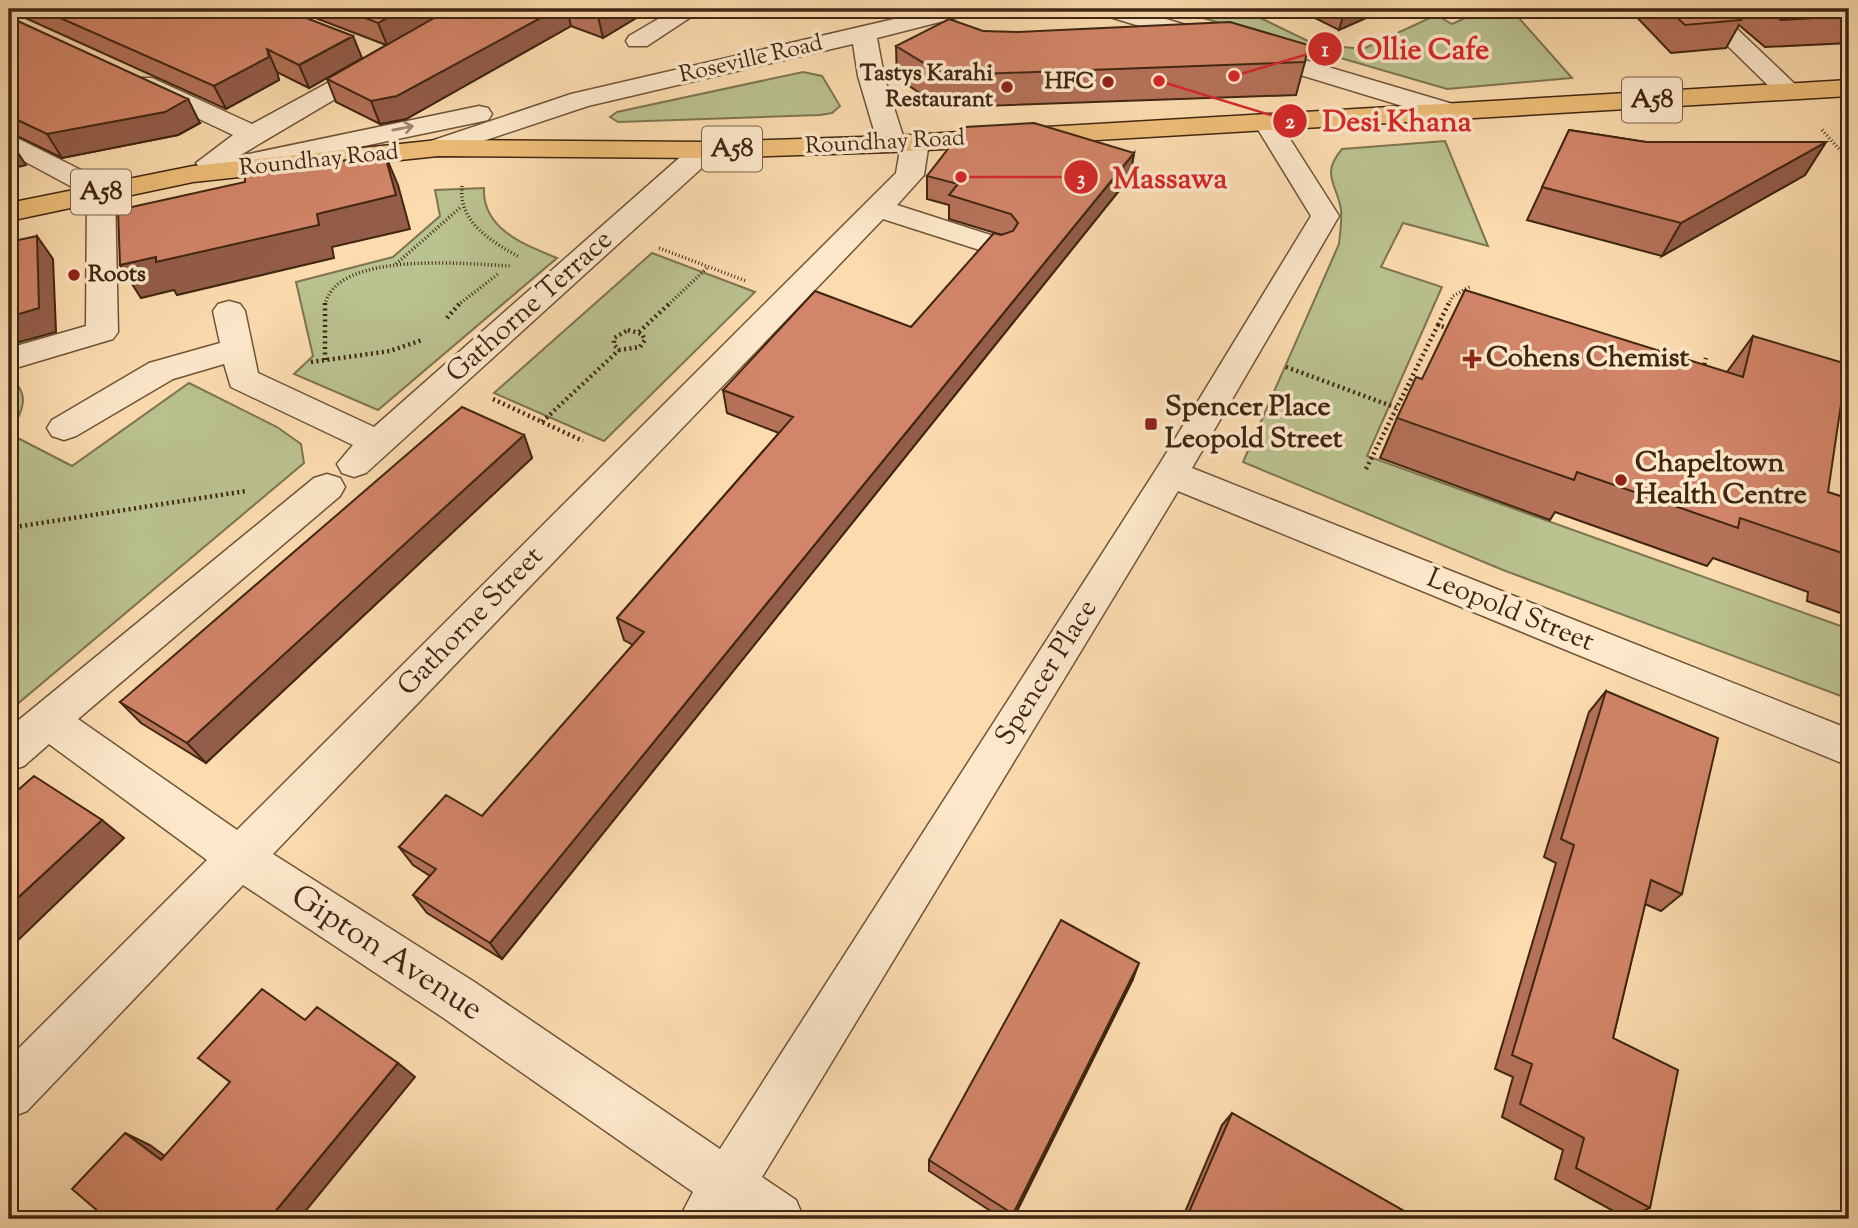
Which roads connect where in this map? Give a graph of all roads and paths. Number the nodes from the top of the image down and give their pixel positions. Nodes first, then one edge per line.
1 (691, 9) edge
2 (963, 9) edge
3 (1108, 9) edge
4 (1702, 9) edge
5 (908, 24) junction
6 (864, 34) junction
7 (947, 36) edge
8 (638, 41) dead end
9 (1231, 46) junction
10 (363, 48) dead end
11 (1161, 48) edge
12 (118, 72) edge
13 (1849, 88) edge
14 (1788, 91) junction
15 (580, 100) junction
16 (1454, 113) junction
17 (1267, 123) junction
18 (253, 134) junction
19 (9, 142) edge
20 (903, 143) junction
21 (438, 148) junction
22 (480, 148) junction
23 (705, 150) junction
24 (193, 174) junction
25 (102, 191) junction
26 (461, 207) junction
27 (878, 208) junction
28 (9, 212) edge
29 (614, 231) junction
30 (999, 247) edge
31 (395, 264) junction
32 (511, 266) junction
33 (708, 267) junction
34 (1471, 286) dead end
35 (790, 298) junction
36 (229, 311) dead end
37 (1438, 325) junction
38 (440, 326) dead end
39 (1451, 329) edge
40 (639, 332) junction
41 (430, 334) dead end
42 (620, 350) junction
43 (1244, 352) junction
44 (1706, 358) dead end
45 (9, 359) edge
46 (239, 359) junction
47 (325, 360) junction
48 (1702, 371) edge
49 (450, 379) junction
50 (1397, 408) junction
51 (542, 422) junction
52 (64, 428) dead end
53 (629, 461) junction
54 (353, 465) junction
55 (1366, 470) dead end
56 (1171, 474) junction
57 (258, 489) dead end
58 (9, 528) edge
59 (47, 720) junction
60 (1849, 748) edge
61 (9, 753) edge
62 (240, 858) junction
63 (9, 1093) edge
64 (717, 1203) edge
65 (777, 1219) edge

1 - 8 street
2 - 5 street, Roseville Road
3 - 9 street
4 - 14 street
5 - 6 street, Roseville Road
5 - 7 street
6 - 15 street, Roseville Road
6 - 20 street
9 - 11 street
9 - 16 street
10 - 18 street
12 - 18 street
13 - 14 main road, Roundhay Road / A58
14 - 16 main road, Roundhay Road / A58
15 - 21 street, Roseville Road
24 -> 15 street, Roseville Road
16 - 17 main road, Roundhay Road / A58
17 - 20 main road, Roundhay Road / A58
17 - 43 street, Spencer Place
18 - 24 street
19 - 25 street
20 - 23 main road, Roundhay Road / A58
20 - 27 street, Gathorne Street
21 - 22 main road, Roundhay Road / A58
21 - 24 main road, Roundhay Road / A58
22 - 23 main road, Roundhay Road / A58
22 - 26 path
23 - 29 street, Gathorne Terrace
24 - 25 main road, Roundhay Road / A58
25 - 28 main road, Roundhay Road / A58
25 - 45 street
26 - 31 path
26 - 32 path
27 - 30 street
27 - 35 street, Gathorne Street
29 - 33 path
29 - 49 street, Gathorne Terrace
31 - 32 path
31 - 47 path
32 - 38 path
33 - 35 path
33 - 40 path
34 - 37 path
35 - 53 street, Gathorne Street
36 - 46 street
37 - 39 path
37 - 50 path
40 - 42 path
40 - 42 path
41 - 47 path
42 - 51 path
43 - 50 path
43 - 56 street, Spencer Place
44 - 48 path
46 - 47 path
46 - 52 street
46 - 54 street
49 - 51 path
49 - 54 street, Gathorne Terrace
50 - 55 path
51 - 53 path
53 - 62 street, Gathorne Street
54 - 59 street, Gathorne Terrace
56 - 60 street, Leopold Street
56 - 64 street, Spencer Place
57 - 58 path
59 - 61 street, Gathorne Terrace
59 - 62 street, Gipton Avenue
62 - 63 street, Gathorne Street
62 - 64 street, Gipton Avenue
64 - 65 street, Gipton Avenue

